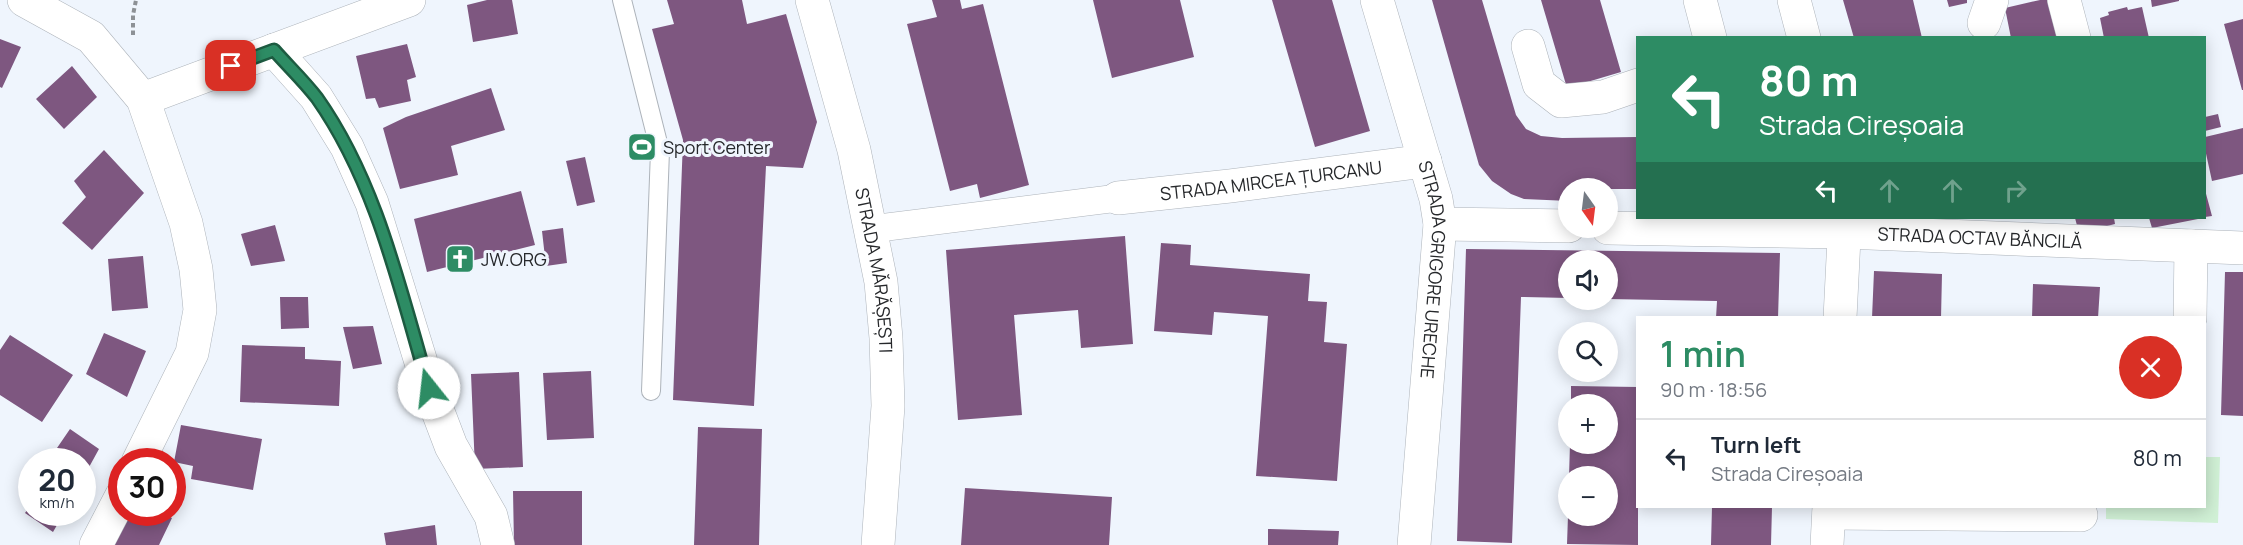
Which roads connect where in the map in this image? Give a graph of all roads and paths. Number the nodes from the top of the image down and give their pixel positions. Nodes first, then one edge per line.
1 (24, 0) edge
2 (409, 0) edge
3 (622, 0) edge
4 (812, 0) edge
5 (1377, 0) edge
6 (1700, 0) edge
7 (1794, 0) edge
8 (2064, 0) edge
9 (1709, 36) edge
10 (1799, 36) edge
11 (2073, 36) edge
12 (1528, 46) dead end
13 (274, 50) junction
14 (1636, 86) edge
15 (143, 99) junction
16 (1425, 161) junction
17 (1118, 198) joint
18 (1440, 224) junction
19 (1845, 225) edge
20 (1558, 226) edge
21 (1618, 228) edge
22 (872, 229) junction
23 (2129, 231) edge
24 (2191, 246) junction
25 (2243, 248) edge
26 (1840, 316) edge
27 (2190, 316) edge
28 (651, 390) dead end
29 (145, 448) edge
30 (1829, 510) edge
31 (2081, 515) dead end
32 (108, 522) edge
33 (96, 545) edge
34 (498, 545) edge
35 (878, 545) edge
36 (1413, 545) edge
37 (1827, 545) edge

1 - 15 street
2 - 13 street
3 - 28 lane
4 - 22 street, STRADA MĂRĂȘEȘTI
5 - 16 street, STRADA GRIGORE URECHE
6 - 9 street
7 - 10 street
8 - 11 street
12 - 14 street
13 - 15 street
13 - 34 street
15 - 29 street
16 - 17 street, STRADA MIRCEA ȚURCANU
16 - 18 street, STRADA GRIGORE URECHE
17 - 22 street
18 - 20 street
18 - 36 street, STRADA GRIGORE URECHE
19 - 21 street, STRADA OCTAV BĂNCILĂ
19 - 23 street, STRADA OCTAV BĂNCILĂ
19 - 26 street
22 - 35 street, STRADA MĂRĂȘEȘTI
23 - 24 street, STRADA OCTAV BĂNCILĂ
24 - 25 street, STRADA OCTAV BĂNCILĂ
24 - 27 street
30 - 31 street
30 - 37 street
32 - 33 street

